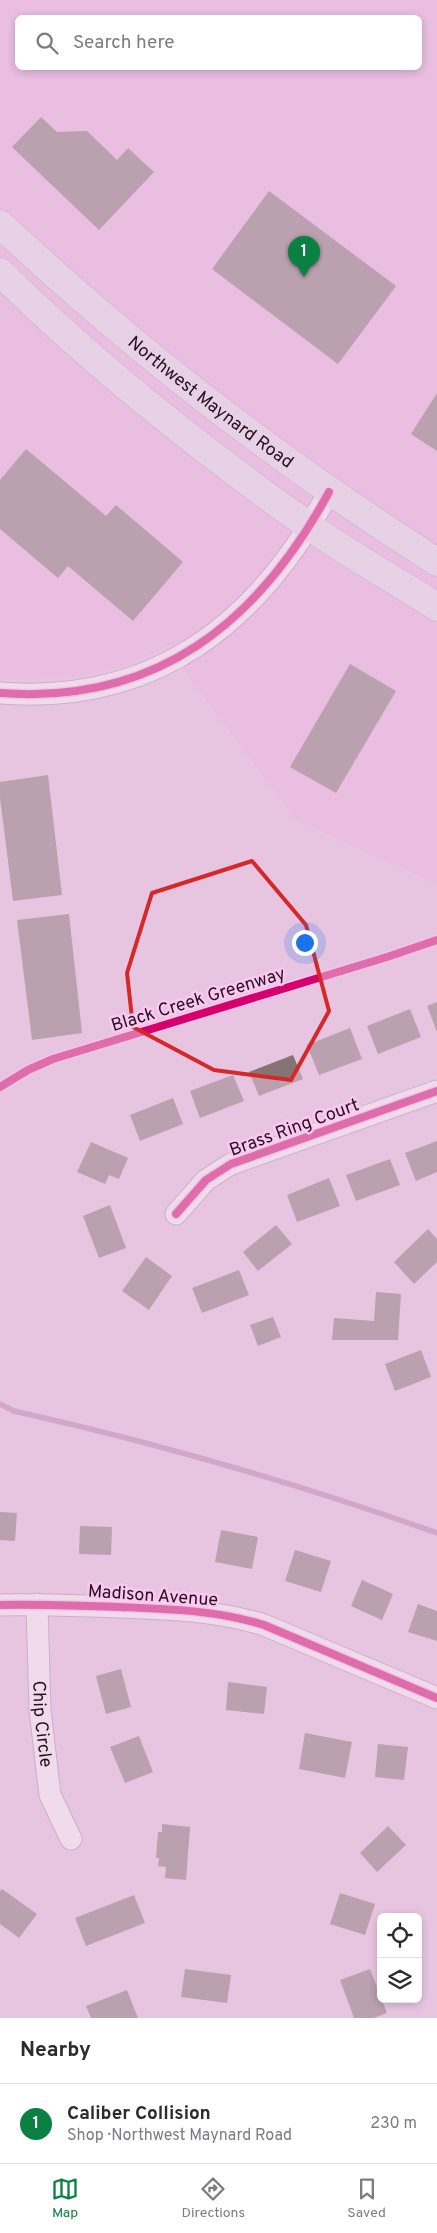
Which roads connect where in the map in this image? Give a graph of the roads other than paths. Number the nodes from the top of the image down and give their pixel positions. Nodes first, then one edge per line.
1 (0, 224) edge
2 (0, 272) edge
3 (330, 492) junction
4 (310, 527) junction
5 (437, 562) edge
6 (437, 607) edge
7 (0, 693) edge
8 (437, 1091) edge
9 (176, 1214) dead end
10 (37, 1604) junction
11 (0, 1605) edge
12 (437, 1698) edge
13 (71, 1839) dead end

1 - 3 main road, Northwest Maynard Road
2 - 4 main road
3 - 4 street
3 - 5 main road, Northwest Maynard Road
4 - 6 main road
4 - 7 street
8 - 9 street, Brass Ring Court
10 - 11 street, Madison Avenue
10 - 12 street, Madison Avenue
10 - 13 street, Chip Circle

